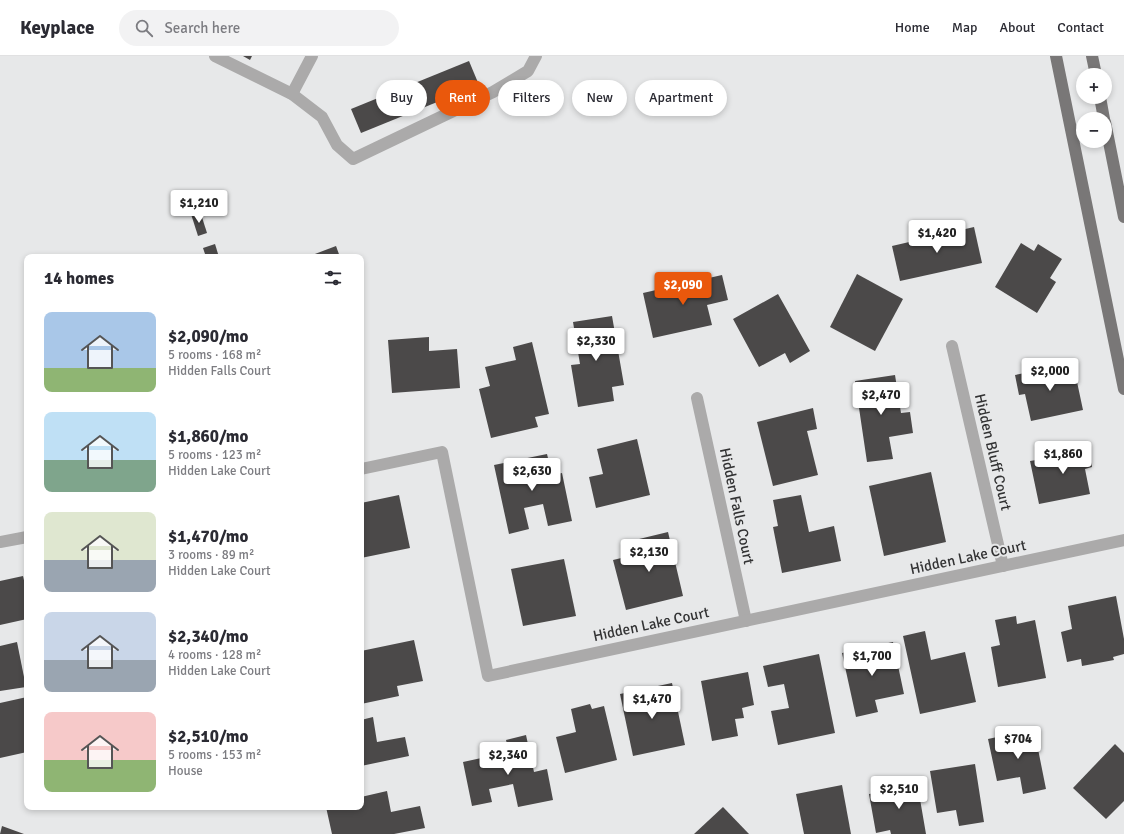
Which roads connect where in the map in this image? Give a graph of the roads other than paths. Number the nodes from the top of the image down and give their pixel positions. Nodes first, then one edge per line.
1 (215, 56) edge
2 (312, 56) edge
3 (536, 56) edge
4 (1056, 56) edge
5 (1092, 56) edge
6 (1095, 68) edge
7 (292, 94) junction
8 (1110, 148) edge
9 (1124, 217) edge
10 (952, 346) dead end
11 (1124, 390) edge
12 (697, 398) dead end
13 (364, 468) edge
14 (24, 538) edge
15 (1124, 540) edge
16 (0, 542) edge
17 (1003, 566) junction
18 (746, 621) junction

1 - 7 street
2 - 7 street
3 - 7 street
4 - 11 main road
5 - 6 main road
8 - 9 main road
10 - 17 street, Hidden Bluff Court
12 - 18 street, Hidden Falls Court
13 - 18 street, Hidden Lake Court
14 - 16 street
15 - 17 street, Hidden Lake Court
17 - 18 street, Hidden Lake Court

